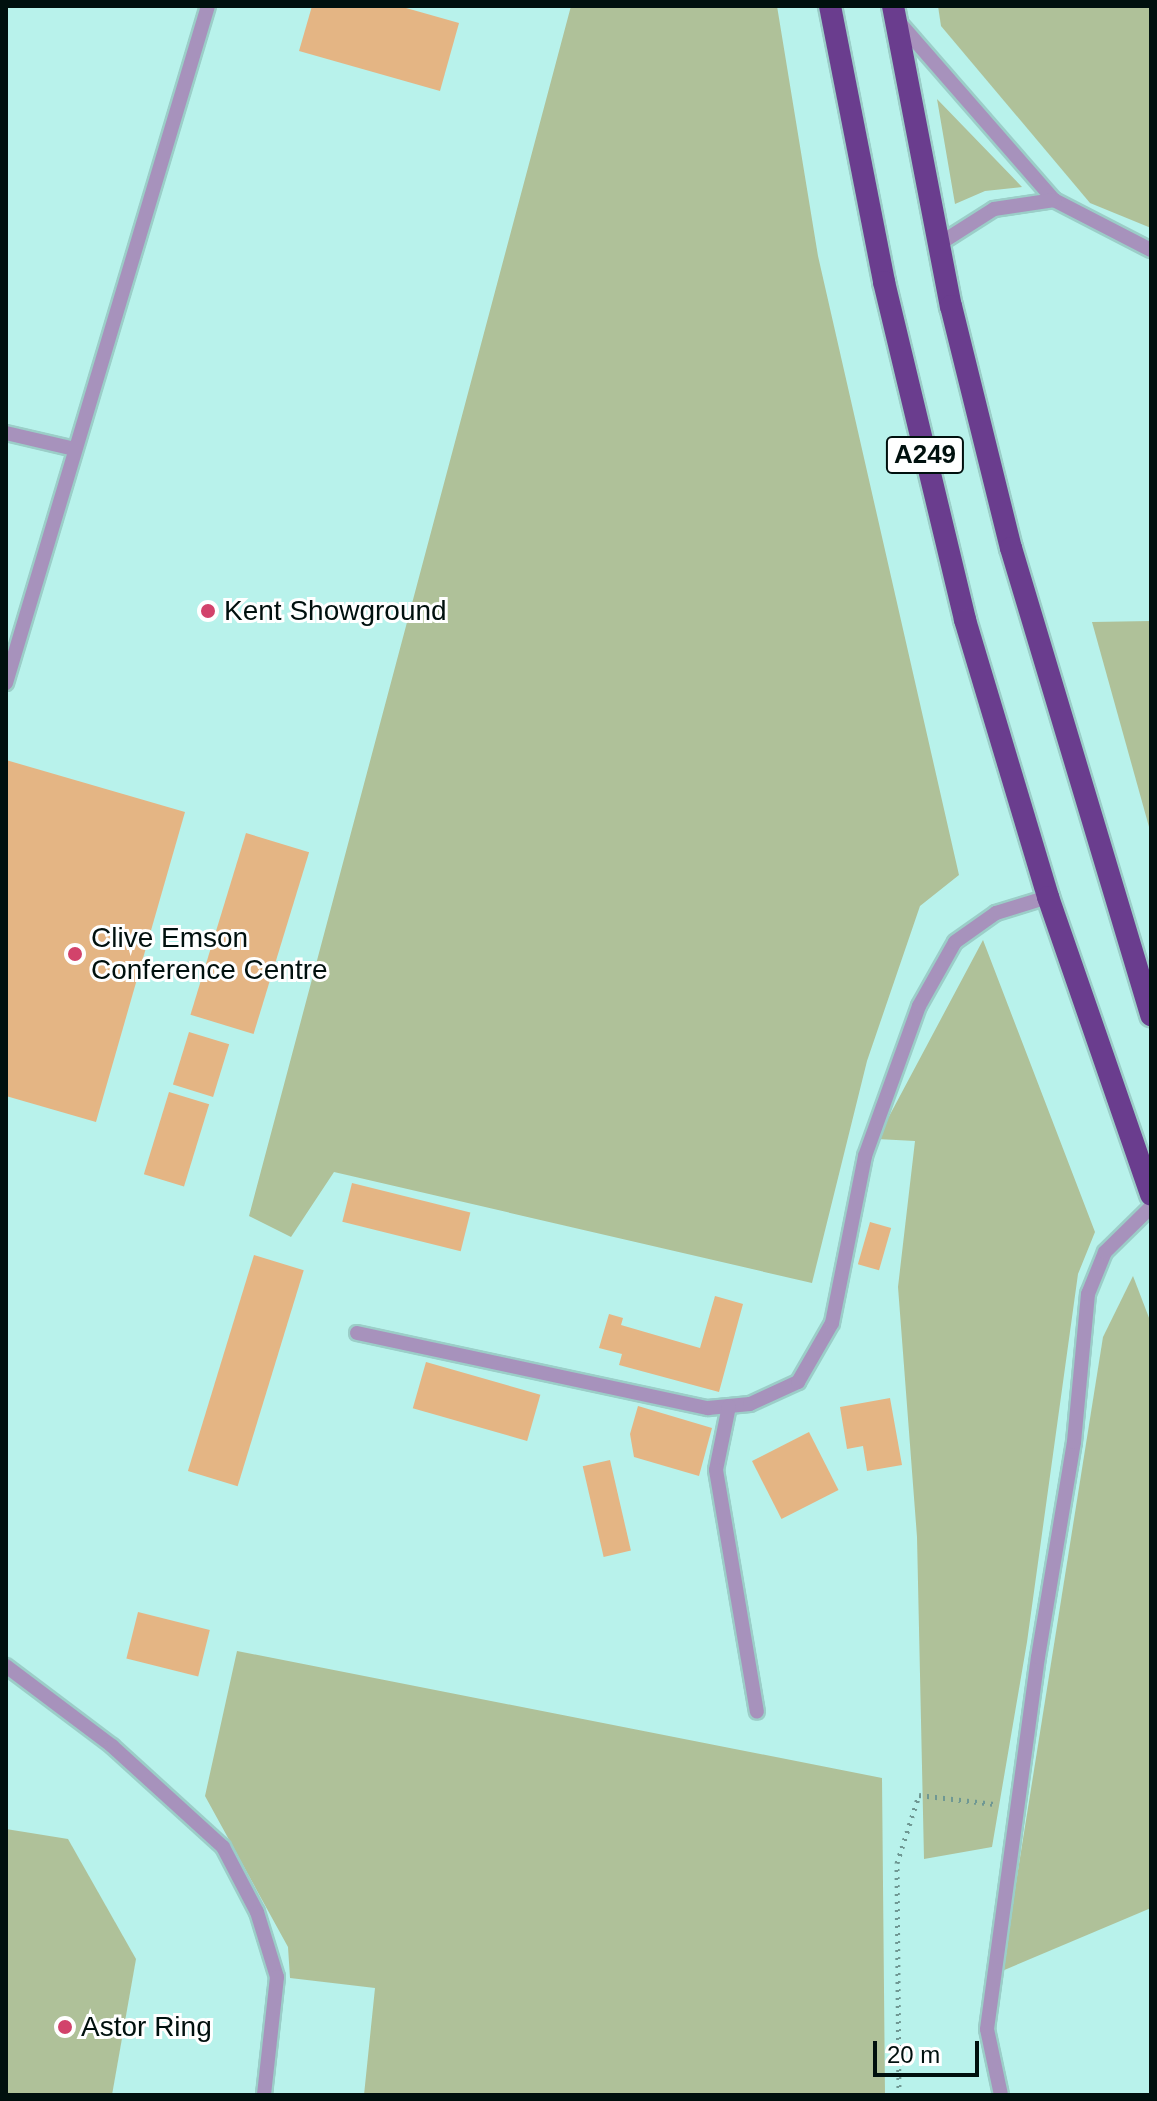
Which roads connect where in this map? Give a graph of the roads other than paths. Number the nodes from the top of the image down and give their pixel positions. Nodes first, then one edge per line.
1 (208, 6) edge
2 (830, 6) edge
3 (894, 12) edge
4 (1054, 200) junction
5 (939, 244) junction
6 (1151, 250) edge
7 (6, 433) edge
8 (75, 449) junction
9 (6, 683) edge
10 (1048, 897) junction
11 (1151, 1015) edge
12 (1151, 1195) edge
13 (1151, 1207) edge
14 (357, 1333) dead end
15 (729, 1406) junction
16 (6, 1666) edge
17 (757, 1712) dead end
18 (264, 2095) edge
19 (1001, 2095) edge

1 - 8 lane
2 - 10 highway, A249
3 - 4 lane
3 - 5 highway, A249
4 - 5 lane
4 - 6 lane
5 - 11 highway, A249
7 - 8 lane
8 - 9 lane
10 - 12 highway, A249
10 - 15 lane
13 - 19 lane
14 - 15 lane
15 - 17 lane
16 - 18 lane

